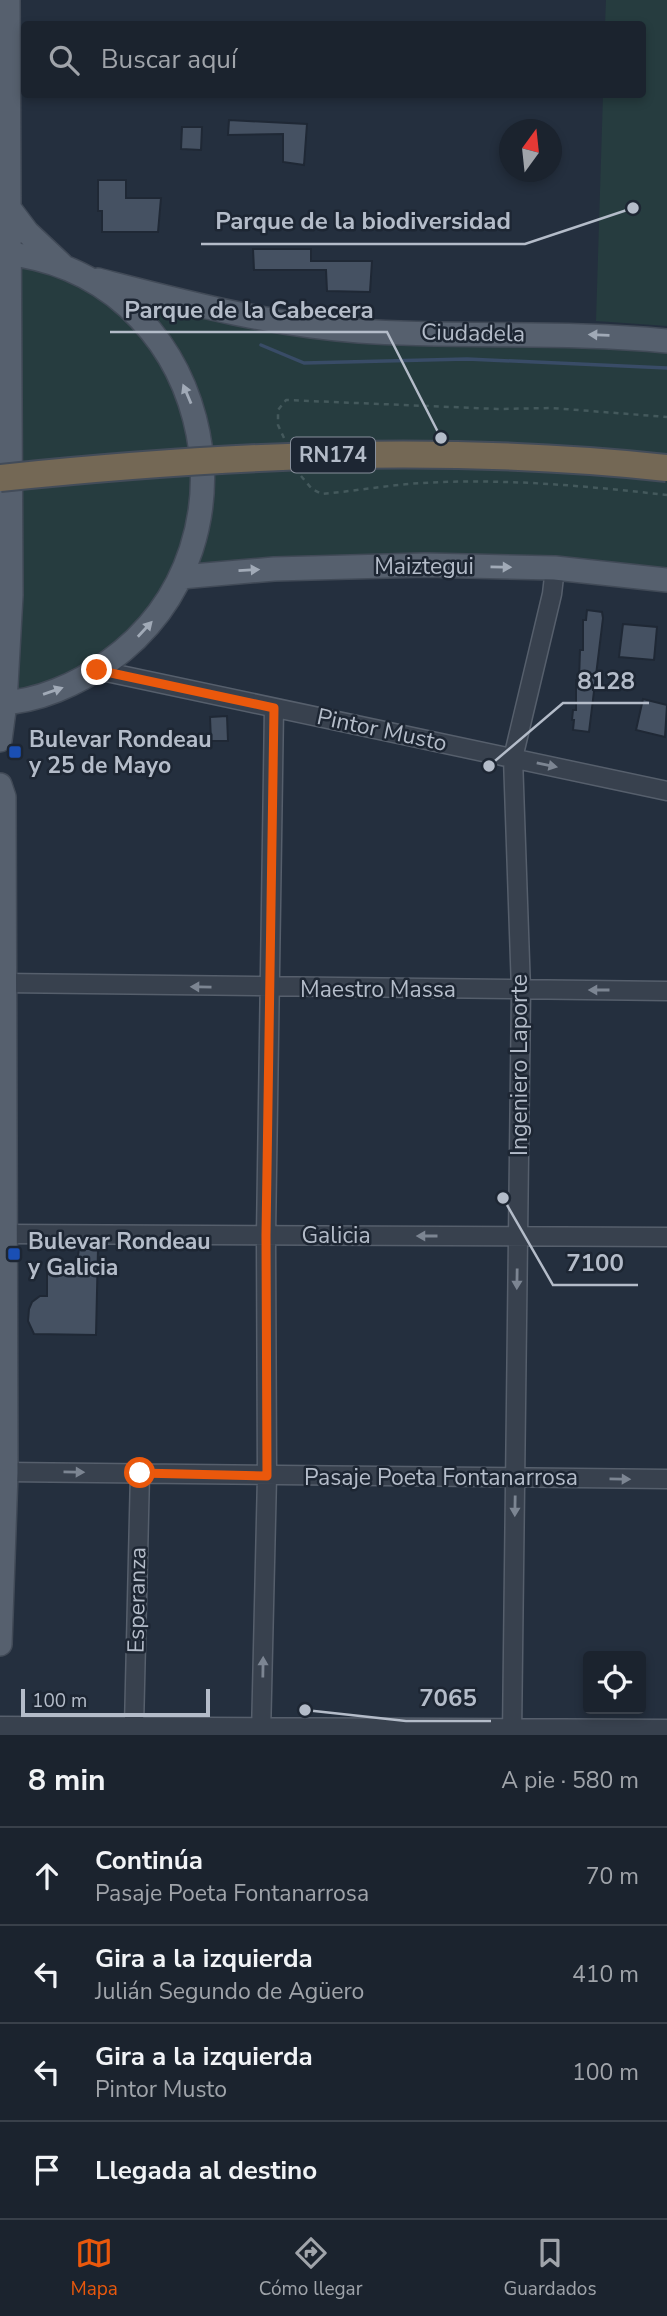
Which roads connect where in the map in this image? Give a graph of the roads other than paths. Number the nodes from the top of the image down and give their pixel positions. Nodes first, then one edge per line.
1 (8, 0) edge
2 (9, 208) junction
3 (4, 253) edge
4 (71, 272) junction
5 (667, 341) edge
6 (667, 450) edge
7 (0, 461) edge
8 (667, 468) edge
9 (0, 478) edge
10 (555, 568) junction
11 (181, 577) junction
12 (667, 580) edge
13 (97, 670) junction
14 (3, 703) edge
15 (274, 708) junction
16 (0, 740) edge
17 (513, 758) junction
18 (0, 785) edge
19 (667, 791) edge
20 (4, 983) junction
21 (269, 988) junction
22 (521, 990) junction
23 (667, 991) edge
24 (6, 1234) junction
25 (266, 1235) junction
26 (518, 1236) junction
27 (667, 1237) edge
28 (6, 1472) junction
29 (140, 1473) junction
30 (267, 1476) junction
31 (515, 1478) junction
32 (667, 1479) edge
33 (0, 1644) edge
34 (0, 1726) edge
35 (134, 1727) junction
36 (667, 1729) edge
37 (512, 1731) edge
38 (262, 1732) edge

1 - 2 main road
2 - 3 main road
2 - 4 main road
3 - 4 main road
3 - 14 main road
5 -> 4 main road, Ciudadela
11 -> 4 main road
6 - 7 highway, RN174
8 - 9 highway, RN174, bridge
11 -> 10 main road, Maiztegui
10 - 12 main road, Maiztegui
10 - 17 street, Ingeniero Laporte
13 -> 11 main road
14 -> 13 main road
13 - 15 street, Pintor Musto
14 - 16 main road
15 - 17 street, Pintor Musto
15 - 21 street
17 -> 19 street, Pintor Musto
17 - 22 street, Ingeniero Laporte
18 - 20 main road
21 -> 20 street, Maestro Massa
20 - 24 main road
21 - 22 street, Maestro Massa
21 - 25 street
23 -> 22 street, Maestro Massa
22 - 26 street, Ingeniero Laporte
24 - 25 street, Galicia
24 - 28 main road
26 -> 25 street, Galicia
25 - 30 street
26 - 27 street, Galicia
26 -> 31 street, Ingeniero Laporte
28 -> 29 street, Pasaje Poeta Fontanarrosa
28 - 33 main road
29 - 30 street, Pasaje Poeta Fontanarrosa
29 - 35 street, Esperanza
30 - 31 street, Pasaje Poeta Fontanarrosa
38 -> 30 street
31 -> 32 street, Pasaje Poeta Fontanarrosa
31 -> 37 street, Ingeniero Laporte
34 - 35 street
35 - 38 street
36 - 37 street
37 - 38 street

